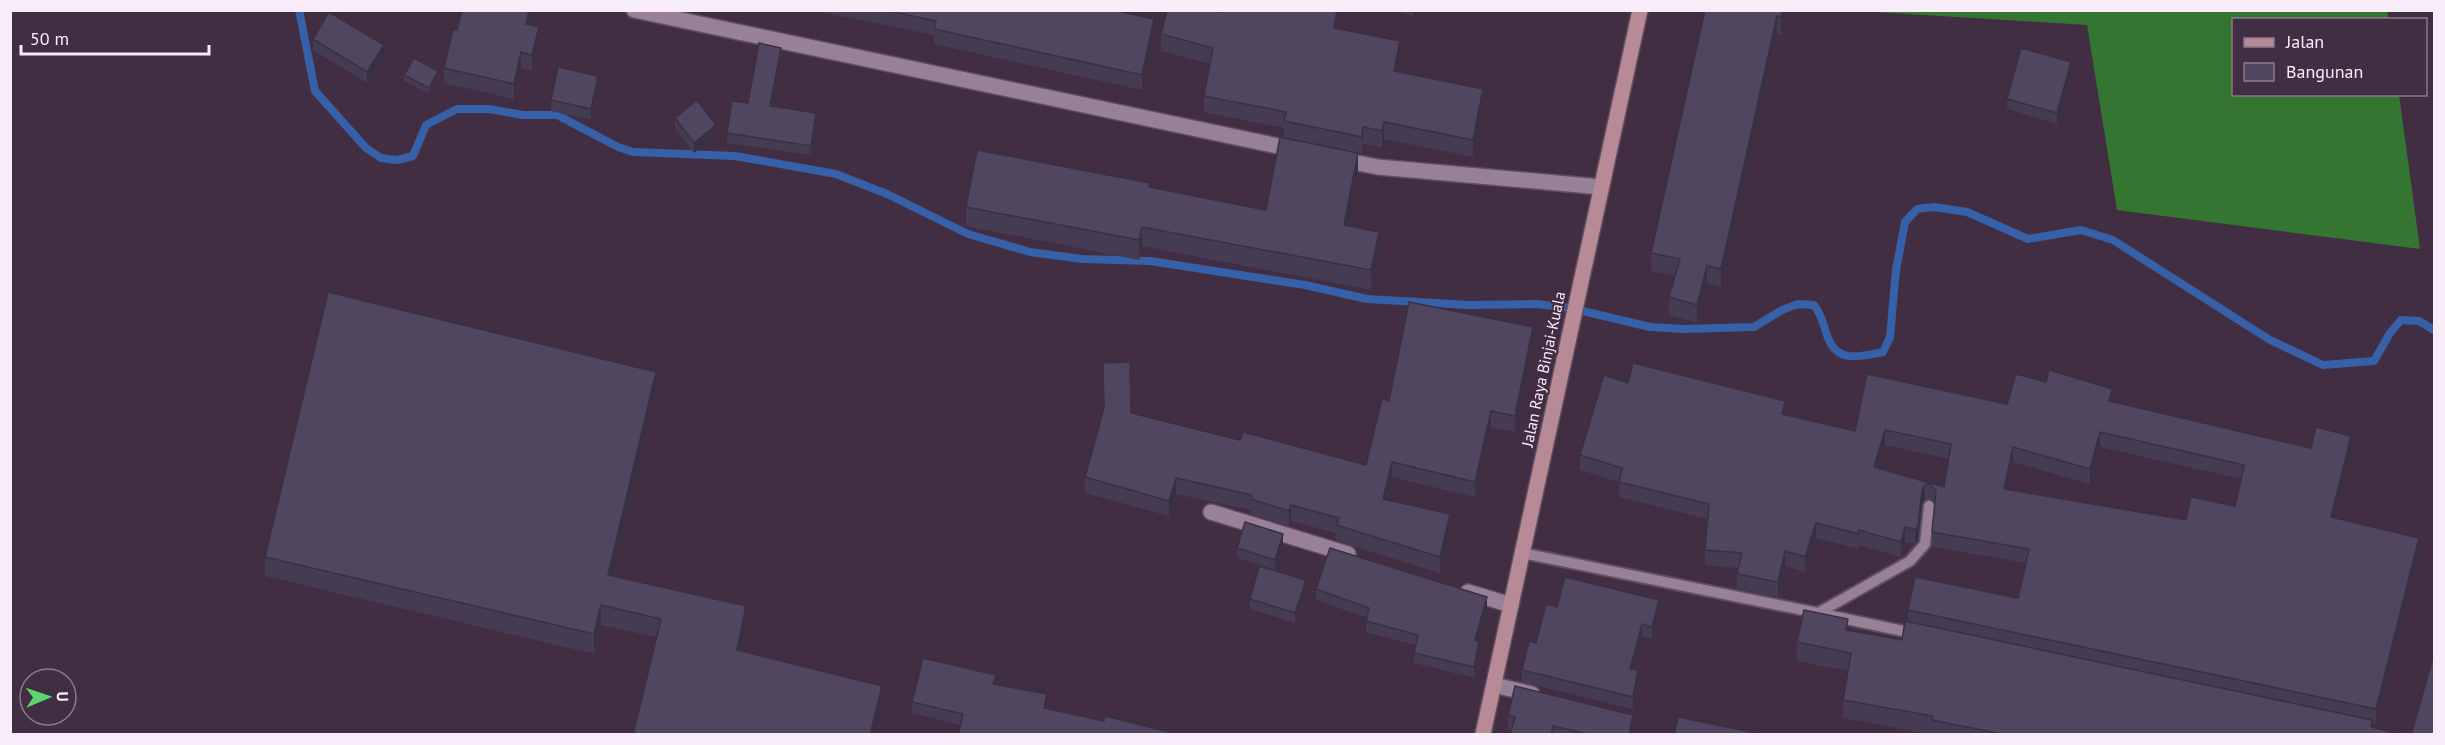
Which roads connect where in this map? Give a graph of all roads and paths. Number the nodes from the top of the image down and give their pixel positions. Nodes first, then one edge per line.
1 (634, 10) edge
2 (1640, 10) edge
3 (1601, 188) junction
4 (1929, 506) dead end
5 (1211, 512) dead end
6 (1522, 553) junction
7 (1366, 560) edge
8 (1455, 588) edge
9 (1511, 605) junction
10 (1818, 613) junction
11 (1934, 638) edge
12 (1494, 685) junction
13 (1549, 698) edge
14 (1483, 735) edge

1 - 3 street
2 - 3 main road, Jalan Raya Binjai-Kuala
3 - 6 main road, Jalan Raya Binjai-Kuala
4 - 10 lane
5 - 7 street
6 - 9 main road, Jalan Raya Binjai-Kuala
6 - 10 lane
8 - 9 street
9 - 12 main road, Jalan Raya Binjai-Kuala
10 - 11 lane
12 - 13 street
12 - 14 main road, Jalan Raya Binjai-Kuala

